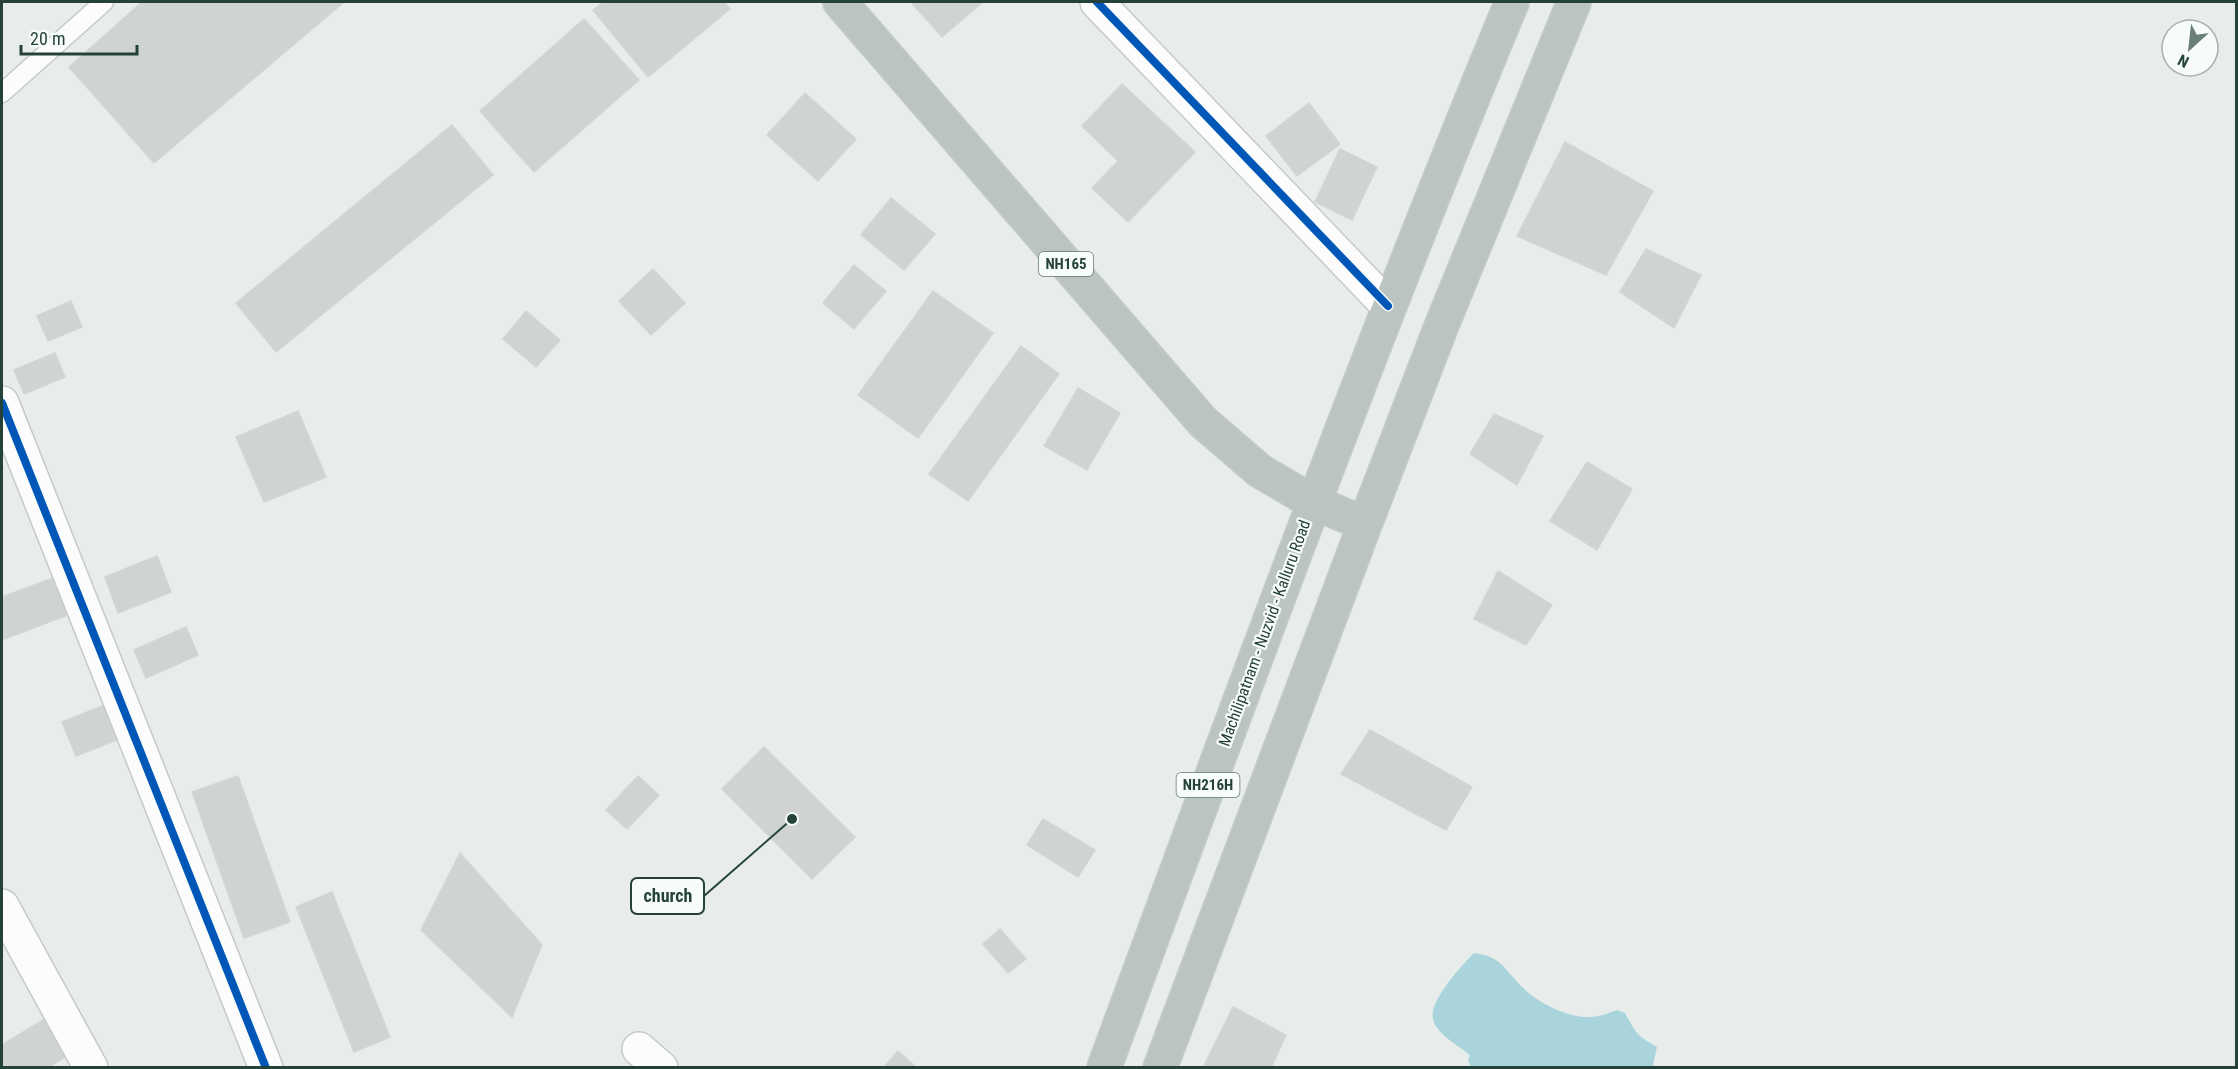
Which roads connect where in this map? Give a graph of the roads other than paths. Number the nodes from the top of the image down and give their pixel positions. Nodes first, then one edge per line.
1 (104, 2) edge
2 (840, 2) edge
3 (1097, 2) edge
4 (1512, 2) edge
5 (1574, 2) edge
6 (2, 93) edge
7 (1388, 306) junction
8 (2, 403) edge
9 (1313, 502) junction
10 (1365, 524) junction
11 (2, 906) edge
12 (91, 1068) edge
13 (266, 1068) edge
14 (1104, 1068) edge
15 (1160, 1068) edge

1 - 6 lane
2 - 9 highway, NH165
3 - 7 street
4 - 7 highway, Machilipatnam - Nuzvid - Kalluru Road
5 - 10 highway
7 - 9 highway, Machilipatnam - Nuzvid - Kalluru Road
8 - 13 street
9 - 10 highway, NH165
9 - 14 highway, Machilipatnam - Nuzvid - Kalluru Road / NH216H
10 - 15 highway, NH216H
11 - 12 street

